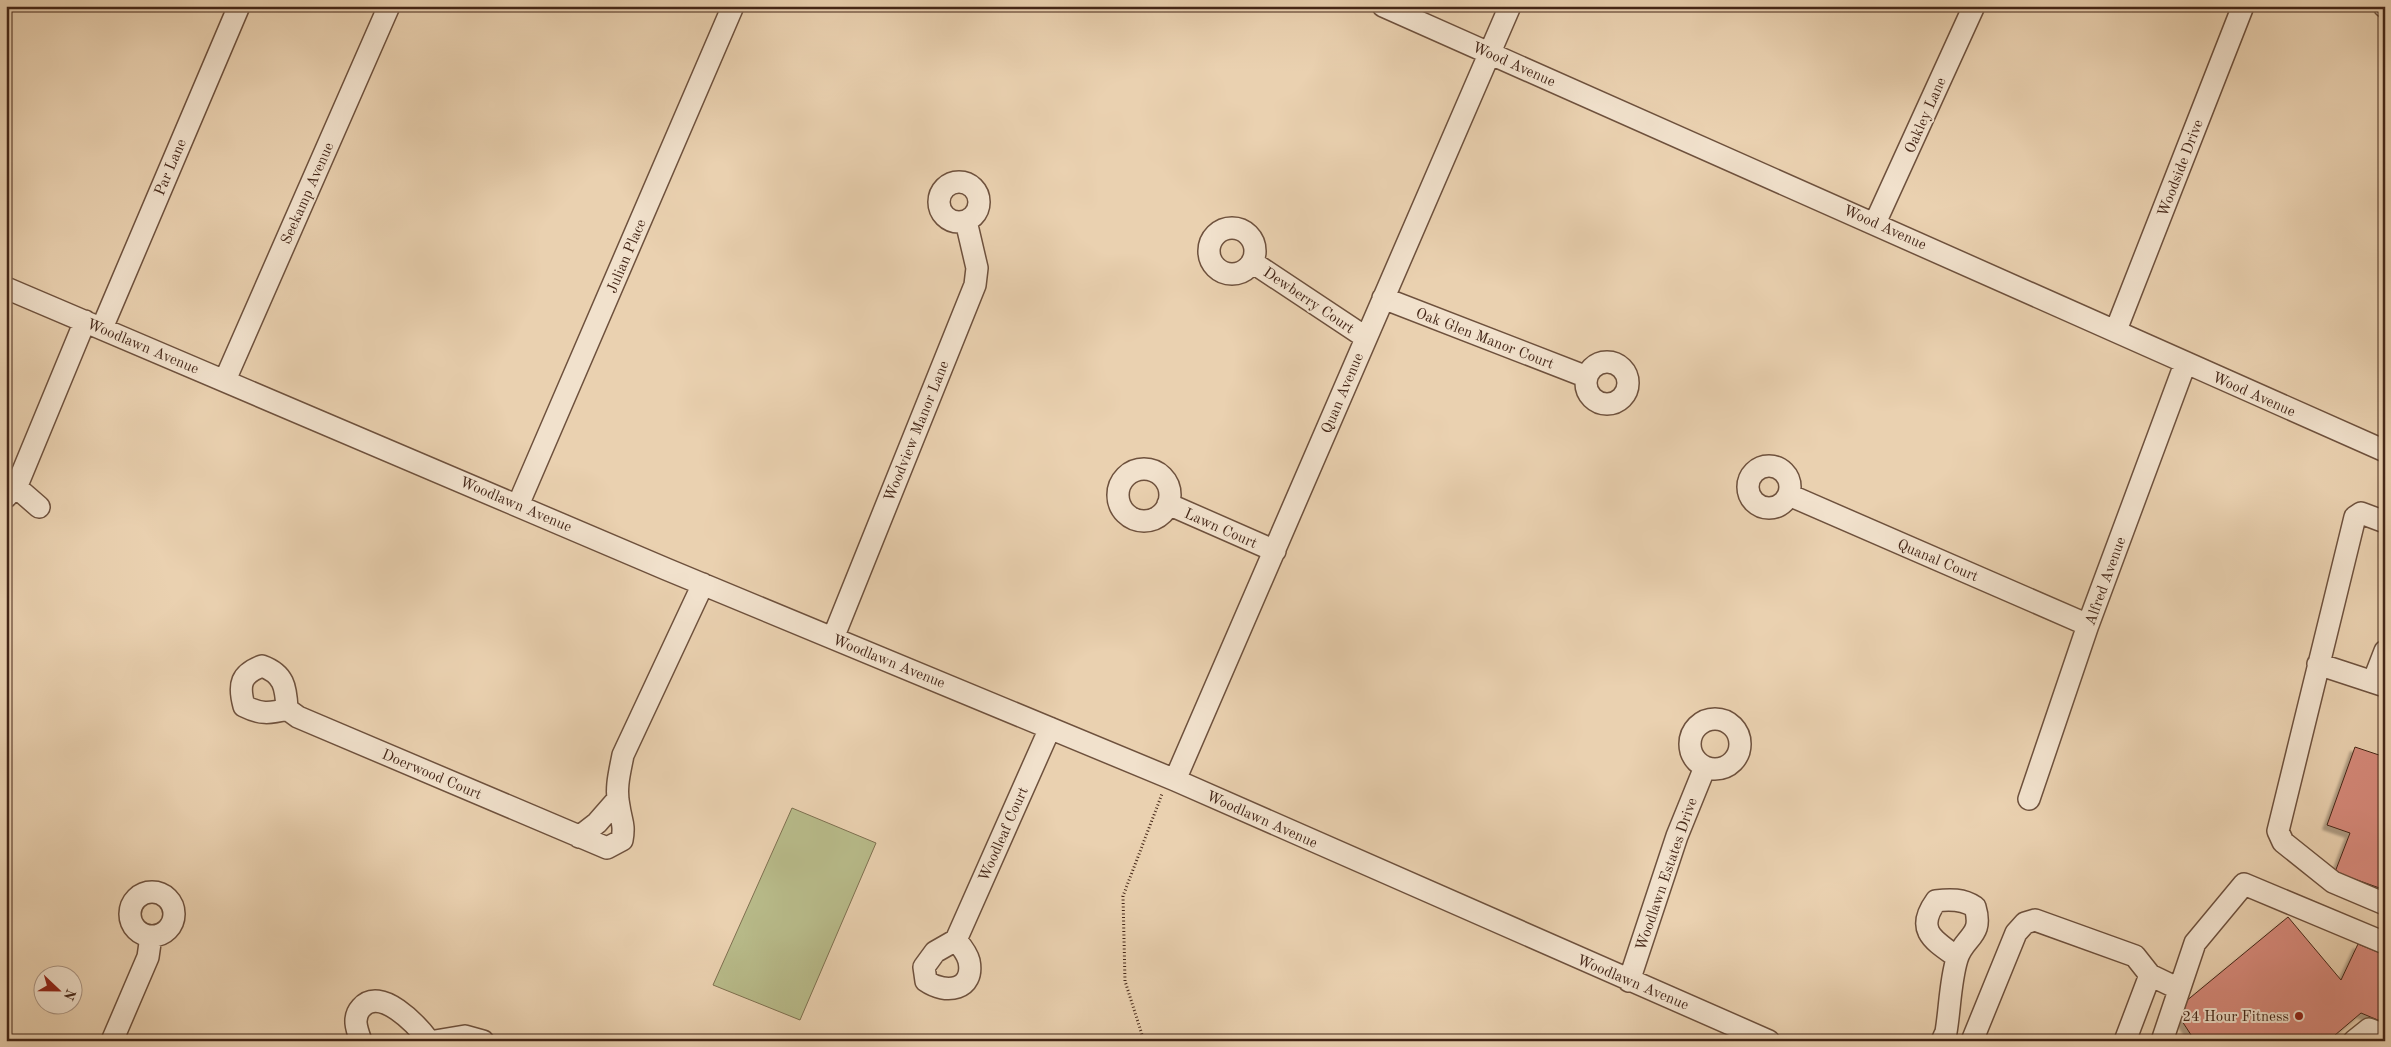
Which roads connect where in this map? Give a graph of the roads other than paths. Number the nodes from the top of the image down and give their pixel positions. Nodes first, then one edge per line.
1 (239, 6) edge
2 (390, 6) edge
3 (734, 6) edge
4 (1383, 6) edge
5 (1510, 6) edge
6 (1974, 6) edge
7 (2243, 6) edge
8 (1491, 53) junction
9 (966, 221) dead end
10 (1875, 223) junction
11 (1252, 262) dead end
12 (6, 288) edge
13 (1383, 298) junction
14 (94, 325) junction
15 (2116, 330) junction
16 (1365, 337) junction
17 (2184, 364) junction
18 (1587, 377) dead end
19 (225, 380) junction
20 (2385, 451) edge
21 (11, 492) edge
22 (1788, 495) dead end
23 (1168, 504) dead end
24 (518, 505) junction
25 (39, 507) dead end
26 (2385, 522) edge
27 (1275, 551) junction
28 (703, 584) junction
29 (2088, 625) junction
30 (833, 638) junction
31 (2385, 651) edge
32 (2318, 664) junction
33 (2379, 684) edge
34 (287, 709) dead end
35 (1050, 728) junction
36 (1705, 767) dead end
37 (1172, 779) junction
38 (618, 799) junction
39 (2029, 799) dead end
40 (579, 836) junction
41 (2385, 904) edge
42 (151, 936) dead end
43 (956, 940) dead end
44 (2385, 943) edge
45 (1957, 957) dead end
46 (2150, 975) junction
47 (1629, 981) junction
48 (2179, 989) junction
49 (2385, 1035) edge
50 (112, 1041) edge
51 (361, 1041) edge
52 (429, 1041) edge
53 (435, 1041) edge
54 (483, 1041) edge
55 (1769, 1041) edge
56 (1942, 1041) edge
57 (1972, 1041) edge
58 (2125, 1041) edge
59 (2162, 1041) edge
60 (2354, 1041) edge

1 - 14 street, Par Lane
2 - 19 street, Seekamp Avenue
3 - 24 street, Julian Place
4 - 8 street, Wood Avenue
5 - 8 street, Quan Avenue
6 - 10 street, Oakley Lane
7 - 15 street, Woodside Drive
8 - 10 street, Wood Avenue
8 - 13 street, Quan Avenue
9 - 30 street, Woodview Manor Lane
10 - 15 street, Wood Avenue
11 - 16 street, Dewberry Court
12 - 14 street, Woodlawn Avenue
13 - 16 street, Quan Avenue
13 - 18 street, Oak Glen Manor Court
14 - 19 street, Woodlawn Avenue
14 - 21 street, Par Lane
15 - 17 street, Wood Avenue
16 - 27 street, Quan Avenue
17 - 20 street, Wood Avenue
17 - 29 street, Alfred Avenue
19 - 24 street, Woodlawn Avenue
21 - 25 street
22 - 29 street, Quanal Court
23 - 27 street, Lawn Court
24 - 28 street, Woodlawn Avenue
26 - 32 street
27 - 37 street, Quan Avenue
28 - 30 street, Woodlawn Avenue
28 - 38 street, Doerwood Court
29 - 39 street, Alfred Avenue
30 - 35 street, Woodlawn Avenue
31 - 33 street
32 - 33 street
32 - 41 street
34 - 40 street, Doerwood Court
35 - 37 street, Woodlawn Avenue
35 - 43 street, Woodleaf Court
36 - 47 street, Woodlawn Estates Drive
37 - 47 street, Woodlawn Avenue
38 - 40 street
38 - 40 street, Doerwood Court
42 - 50 street
44 - 48 street
45 - 56 street
46 - 48 street
46 - 57 street
46 - 58 street
47 - 55 street, Woodlawn Avenue
48 - 59 street
49 - 60 street
51 - 52 street
53 - 54 street

